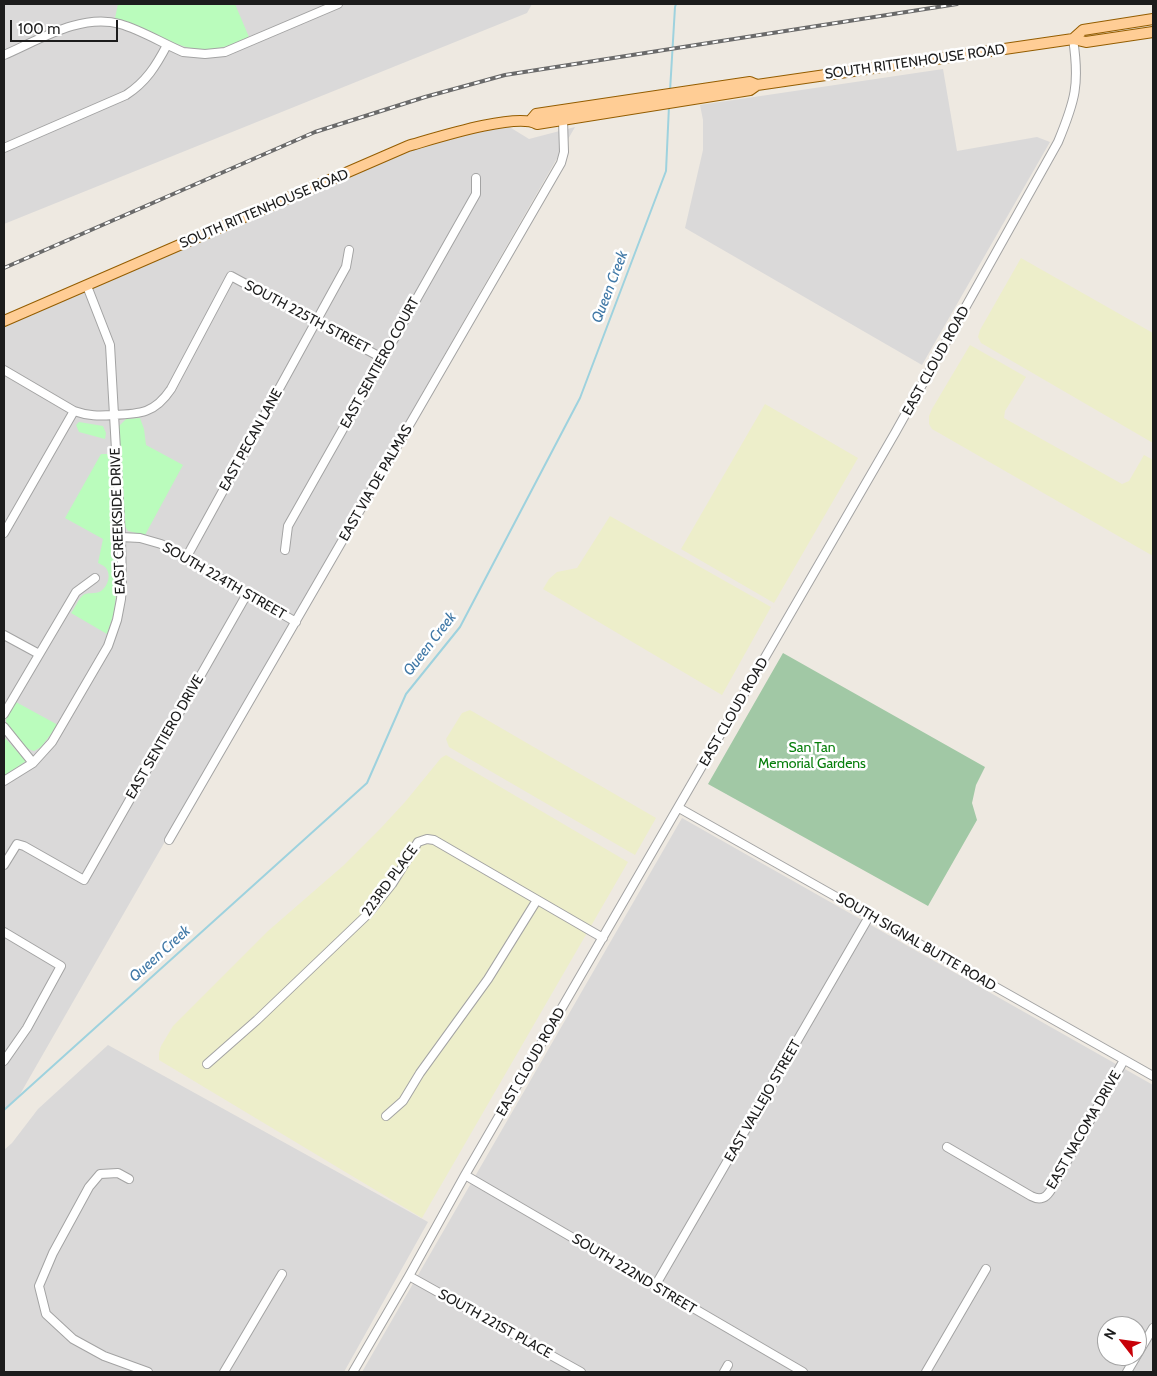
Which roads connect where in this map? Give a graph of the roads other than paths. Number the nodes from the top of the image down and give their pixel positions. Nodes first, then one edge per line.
1 (338, 4) edge
2 (1153, 19) edge
3 (1153, 32) edge
4 (1073, 39) junction
5 (167, 45) junction
6 (4, 55) edge
7 (624, 105) junction
8 (531, 120) junction
9 (563, 120) junction
10 (4, 148) edge
11 (476, 178) dead end
12 (349, 250) dead end
13 (87, 286) junction
14 (4, 321) edge
15 (316, 322) junction
16 (382, 358) junction
17 (4, 370) edge
18 (74, 411) junction
19 (114, 415) junction
20 (4, 532) edge
21 (121, 537) junction
22 (285, 550) dead end
23 (186, 558) junction
24 (95, 578) dead end
25 (247, 594) junction
26 (296, 622) junction
27 (4, 634) edge
28 (39, 654) junction
29 (4, 714) edge
30 (4, 727) edge
31 (33, 763) junction
32 (4, 781) edge
33 (679, 808) junction
34 (169, 840) dead end
35 (4, 866) edge
36 (537, 900) junction
37 (870, 915) junction
38 (4, 932) edge
39 (604, 938) junction
40 (1124, 1060) junction
41 (4, 1061) edge
42 (207, 1064) dead end
43 (1153, 1076) edge
44 (386, 1116) dead end
45 (947, 1146) dead end
46 (466, 1175) junction
47 (128, 1179) dead end
48 (986, 1269) dead end
49 (282, 1274) dead end
50 (410, 1276) junction
51 (655, 1286) junction
52 (1153, 1328) edge
53 (148, 1372) edge
54 (224, 1372) edge
55 (353, 1372) edge
56 (581, 1372) edge
57 (803, 1372) edge
58 (926, 1372) edge
59 (1127, 1372) edge

1 - 5 street
2 - 4 main road, SOUTH RITTENHOUSE ROAD
3 - 4 main road, SOUTH RITTENHOUSE ROAD
4 - 7 main road, SOUTH RITTENHOUSE ROAD
4 - 33 street, EAST CLOUD ROAD
5 - 6 street
5 - 10 street
7 - 8 main road, SOUTH RITTENHOUSE ROAD
7 - 9 main road, SOUTH RITTENHOUSE ROAD
8 - 9 main road, SOUTH RITTENHOUSE ROAD
8 - 13 main road, SOUTH RITTENHOUSE ROAD
9 - 26 street, EAST VIA DE PALMAS
11 - 16 street, EAST SENTIERO COURT
12 - 15 street, EAST PECAN LANE
13 - 14 main road, SOUTH RITTENHOUSE ROAD
13 - 19 street, EAST CREEKSIDE DRIVE
15 - 16 street, SOUTH 225TH STREET
15 - 19 street, SOUTH 225TH STREET
15 - 23 street, EAST PECAN LANE
16 - 22 street, EAST SENTIERO COURT
17 - 18 street
18 - 19 street
18 - 20 street
19 - 21 street, EAST CREEKSIDE DRIVE
21 - 23 street, SOUTH 224TH STREET
21 - 31 street, EAST CREEKSIDE DRIVE
23 - 25 street, SOUTH 224TH STREET
24 - 28 street
25 - 26 street, SOUTH 224TH STREET
25 - 35 street, EAST SENTIERO DRIVE
26 - 34 street, EAST VIA DE PALMAS
27 - 28 street
28 - 29 street
30 - 31 street
31 - 32 street, EAST CREEKSIDE DRIVE
33 - 37 street, SOUTH SIGNAL BUTTE ROAD
33 - 39 street, EAST CLOUD ROAD
36 - 39 street, 223RD PLACE
36 - 42 street, 223RD PLACE
36 - 44 street
37 - 40 street, SOUTH SIGNAL BUTTE ROAD
37 - 51 street, EAST VALLEJO STREET
38 - 41 street
39 - 46 street, EAST CLOUD ROAD
40 - 43 street, SOUTH SIGNAL BUTTE ROAD
40 - 45 street, EAST NACOMA DRIVE
46 - 50 street, EAST CLOUD ROAD
46 - 51 street, SOUTH 222ND STREET
47 - 53 street
48 - 58 street
49 - 54 street
50 - 55 street, EAST CLOUD ROAD
50 - 56 street, SOUTH 221ST PLACE
51 - 57 street, SOUTH 222ND STREET
52 - 59 street

